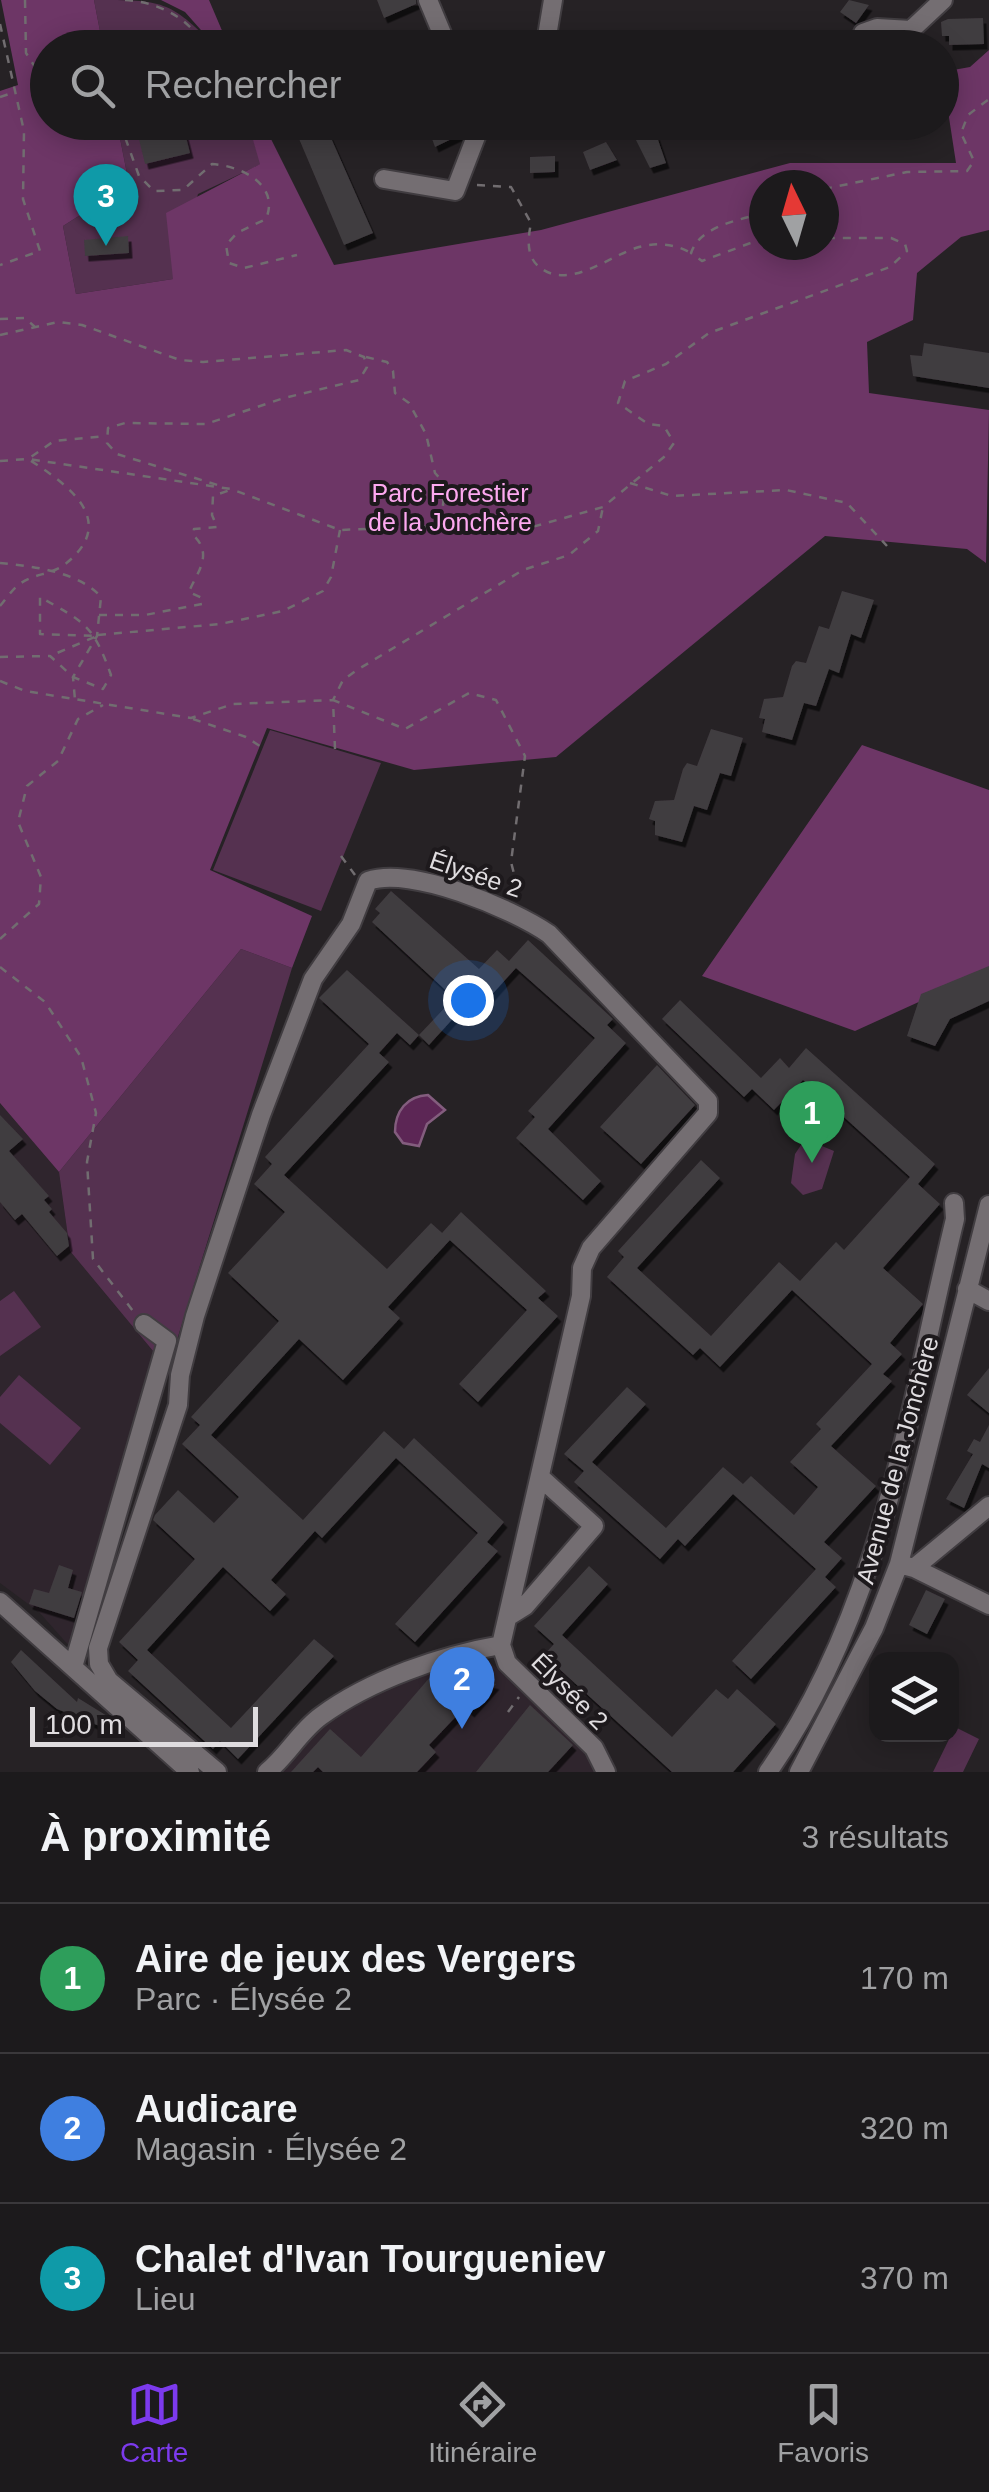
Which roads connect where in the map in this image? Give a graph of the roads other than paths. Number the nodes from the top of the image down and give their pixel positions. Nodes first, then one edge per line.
1 (428, 0) edge
2 (553, 0) edge
3 (943, 0) edge
4 (440, 30) edge
5 (548, 30) edge
6 (871, 30) edge
7 (911, 30) edge
8 (911, 30) edge
9 (476, 140) edge
10 (384, 179) dead end
11 (954, 1203) dead end
12 (989, 1205) edge
13 (967, 1289) junction
14 (989, 1301) edge
15 (144, 1324) road end
16 (540, 1477) junction
17 (989, 1506) edge
18 (907, 1566) junction
19 (0, 1602) edge
20 (989, 1604) edge
21 (509, 1616) junction
22 (502, 1645) junction
23 (73, 1667) junction
24 (190, 1772) edge
25 (218, 1772) edge
26 (267, 1772) edge
27 (606, 1772) edge
28 (768, 1772) edge
29 (799, 1772) edge

1 - 4 street
2 - 5 street
3 - 7 street
6 - 8 street
9 - 10 street
11 - 28 street
12 - 13 street, Avenue de la Jonchère
13 - 14 street
13 - 18 street, Avenue de la Jonchère
15 - 23 street
16 - 21 street, Élysée 2
16 - 21 street
16 - 25 street, Élysée 2
17 - 18 street
18 - 20 street
18 - 29 street, Avenue de la Jonchère
19 - 23 street
21 - 22 street, Élysée 2
22 - 26 street, Élysée 2
22 - 27 street, Élysée 2
23 - 24 street

